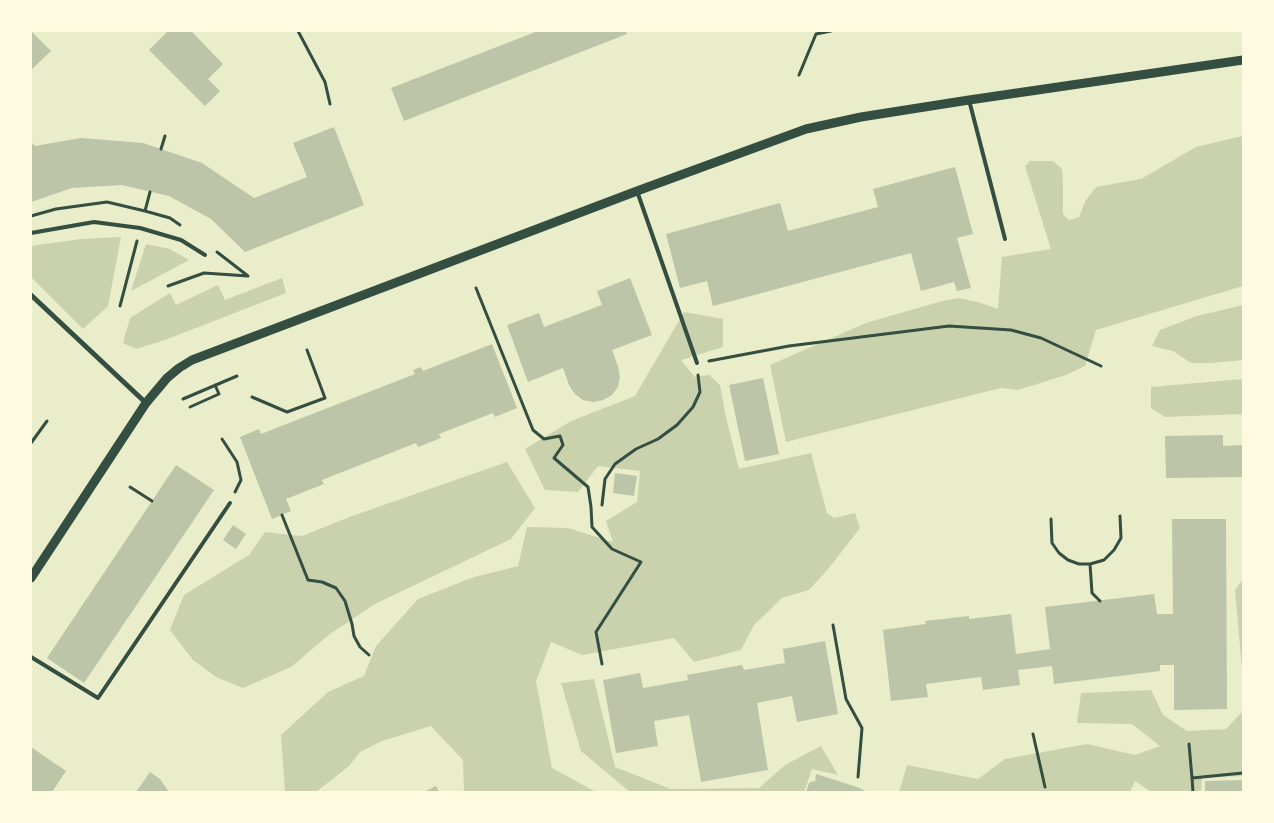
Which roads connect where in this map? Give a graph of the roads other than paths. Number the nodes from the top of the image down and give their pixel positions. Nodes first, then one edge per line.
1 (1243, 60) edge
2 (969, 100) junction
3 (637, 191) junction
4 (31, 233) edge
5 (1006, 239) dead end
6 (205, 255) dead end
7 (31, 295) edge
8 (697, 363) road end
9 (146, 403) junction
10 (230, 504) road end
11 (31, 578) edge
12 (31, 657) edge

1 - 2 street
2 - 3 street
2 - 5 lane
3 - 8 lane
3 - 9 street
4 - 6 lane
7 - 9 street
9 - 11 street
10 - 12 lane

